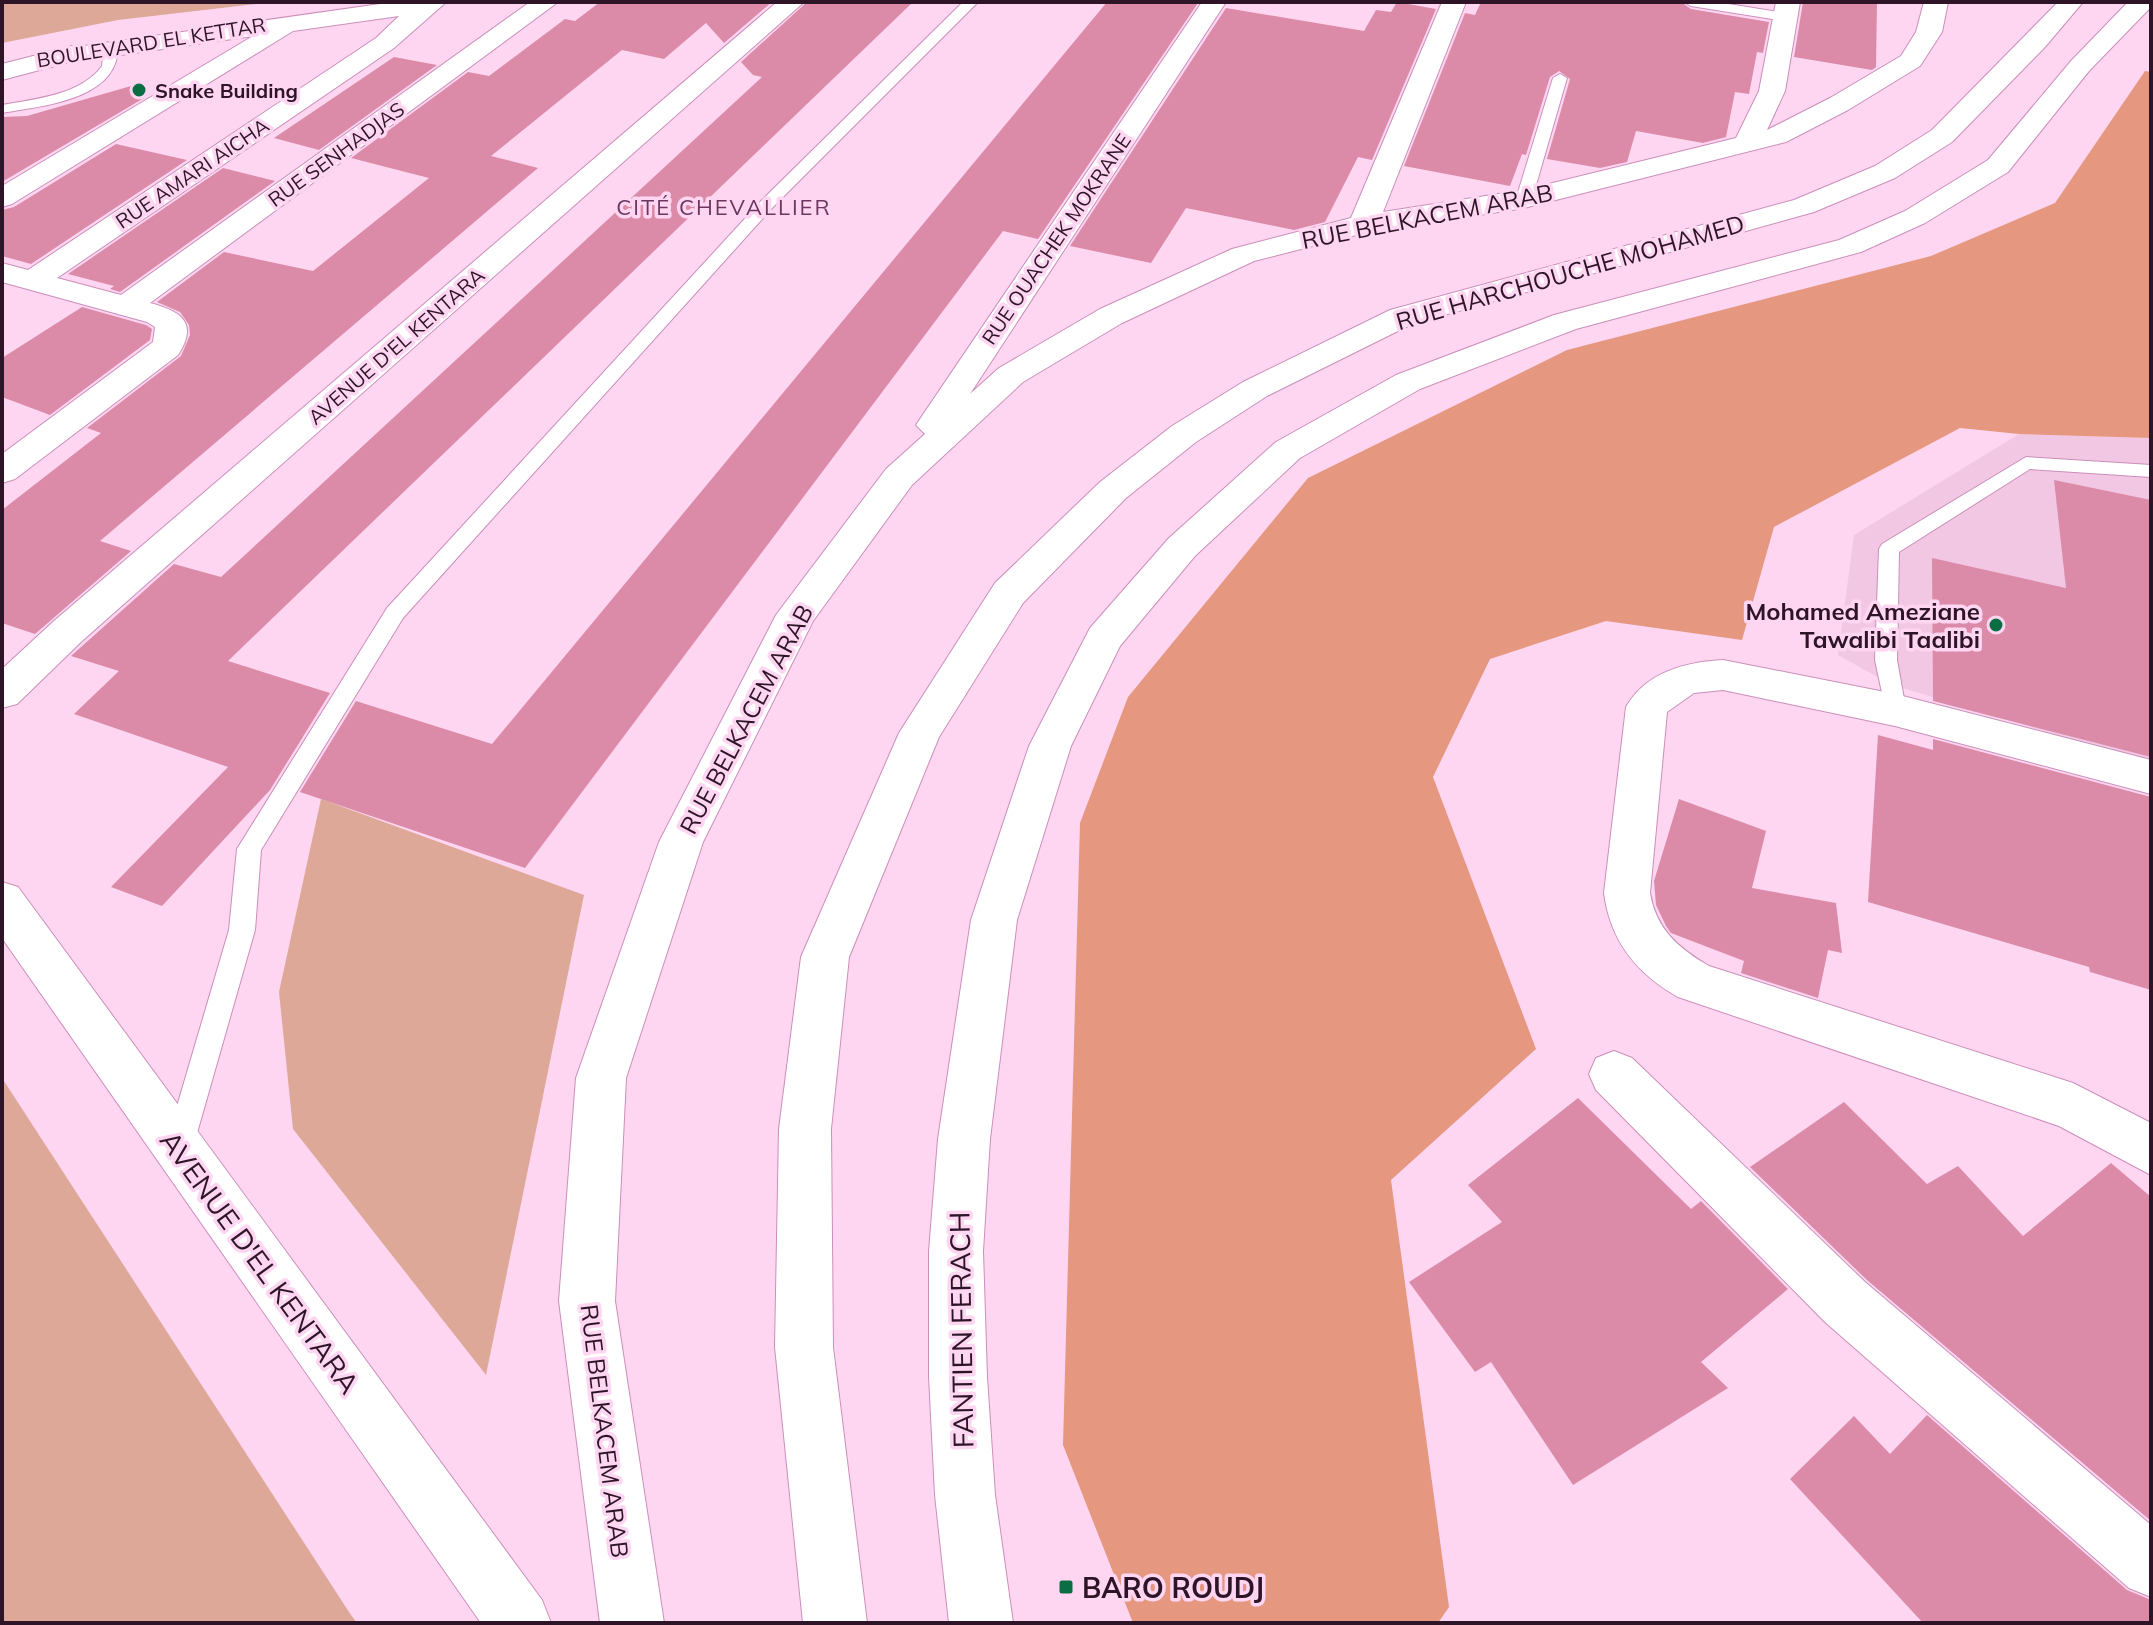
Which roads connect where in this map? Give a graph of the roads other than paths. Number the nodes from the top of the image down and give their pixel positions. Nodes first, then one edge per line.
1 (546, 2) edge
2 (792, 2) edge
3 (971, 2) edge
4 (1214, 2) edge
5 (1454, 2) edge
6 (1691, 2) edge
7 (1936, 2) edge
8 (2071, 2) edge
9 (2142, 2) edge
10 (433, 3) edge
11 (1787, 9) edge
12 (298, 20) junction
13 (111, 47) junction
14 (72, 54) junction
15 (2, 65) edge
16 (2, 72) edge
17 (1560, 78) dead end
18 (2, 109) edge
19 (1746, 145) junction
20 (2, 198) edge
21 (1524, 199) junction
22 (1363, 224) junction
23 (18, 276) edge
24 (126, 306) junction
25 (2, 471) edge
26 (2151, 471) edge
27 (899, 477) junction
28 (2, 693) edge
29 (1895, 710) junction
30 (2151, 777) edge
31 (2, 901) edge
32 (978, 1037) joint
33 (1614, 1074) dead end
34 (179, 1149) junction
35 (2151, 1150) edge
36 (2151, 1566) edge
37 (519, 1623) edge
38 (632, 1623) edge
39 (835, 1623) edge
40 (981, 1623) edge

1 - 24 street, RUE SENHADJAS
2 - 28 street, AVENUE D'EL KENTARA
3 - 34 lane
4 - 27 street, RUE OUACHEK MOKRANE
5 - 22 street
6 - 11 lane
7 - 19 street, RUE BELKACEM ARAB
8 - 39 street, RUE HARCHOUCHE MOHAMED
9 - 32 street, RUE HARCHOUCHE MOHAMED
10 - 12 street, BOULEVARD EL KETTAR
10 - 23 street, RUE AMARI AICHA
11 - 19 street
12 - 13 street, BOULEVARD EL KETTAR
12 - 20 street
13 - 14 street, BOULEVARD EL KETTAR
13 - 18 lane
14 - 15 street, BOULEVARD EL KETTAR
14 - 16 street
17 - 21 lane
19 - 21 street, RUE BELKACEM ARAB
21 - 22 street, RUE BELKACEM ARAB
22 - 27 street, RUE BELKACEM ARAB
23 - 24 street
24 - 25 street
26 - 29 lane
27 - 38 street, RUE BELKACEM ARAB
29 - 30 street
29 - 35 street
31 - 34 street, AVENUE D'EL KENTARA
32 - 40 street, FANTIEN FERACH
33 - 36 street
34 - 37 street, AVENUE D'EL KENTARA

